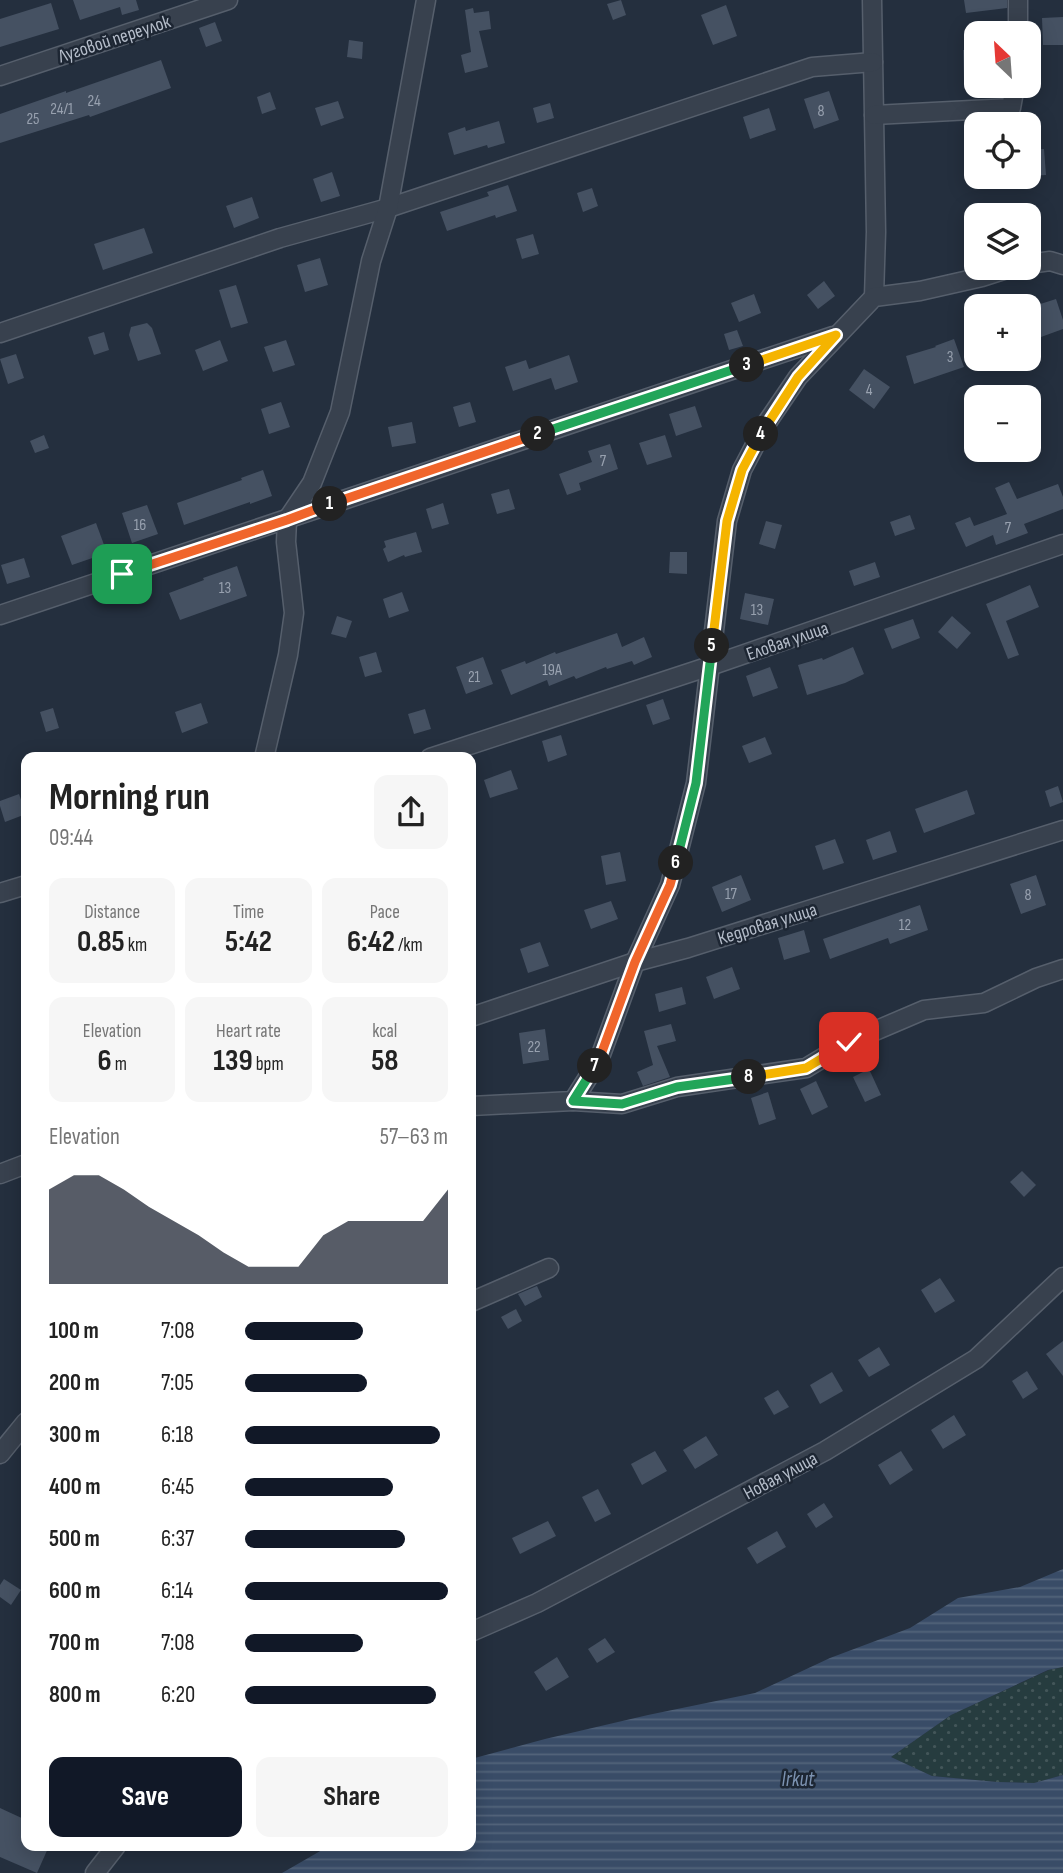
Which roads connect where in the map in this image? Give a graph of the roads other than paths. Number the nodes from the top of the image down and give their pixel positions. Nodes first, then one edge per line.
1 (228, 0) edge
2 (426, 0) edge
3 (872, 0) edge
4 (1018, 0) edge
5 (1018, 21) edge
6 (873, 62) junction
7 (0, 76) edge
8 (1013, 98) edge
9 (874, 116) junction
10 (388, 208) junction
11 (1041, 262) edge
12 (1063, 265) edge
13 (965, 280) edge
14 (874, 297) junction
15 (0, 332) edge
16 (836, 335) junction
17 (287, 520) junction
18 (1063, 544) edge
19 (0, 615) edge
20 (709, 666) junction
21 (265, 752) edge
22 (448, 752) edge
23 (1063, 830) edge
24 (21, 887) edge
25 (0, 893) edge
26 (635, 962) junction
27 (1063, 969) edge
28 (476, 1015) edge
29 (573, 1101) junction
30 (476, 1106) edge
31 (21, 1166) edge
32 (0, 1174) edge
33 (549, 1268) dead end
34 (1063, 1277) edge
35 (476, 1300) edge
36 (21, 1428) edge
37 (0, 1454) edge
38 (476, 1630) edge
39 (112, 1851) edge
40 (95, 1873) edge

1 - 7 street, Луговой переулок
2 - 10 street
3 - 6 street
4 - 5 street
6 - 9 street
6 - 10 street
8 - 9 street
9 - 14 street
10 - 15 street
10 - 17 street
11 - 12 street
13 - 14 street
14 - 16 street
16 - 17 street
16 - 20 street
17 - 19 street
17 - 21 street
18 - 20 street, Еловая улица
20 - 22 street, Еловая улица
20 - 26 street
23 - 26 street, Кедровая улица
24 - 25 street
26 - 28 street, Кедровая улица
26 - 29 street
27 - 29 street
29 - 30 street
31 - 32 street
33 - 35 street
34 - 38 street, Новая улица
36 - 37 street
39 - 40 street

